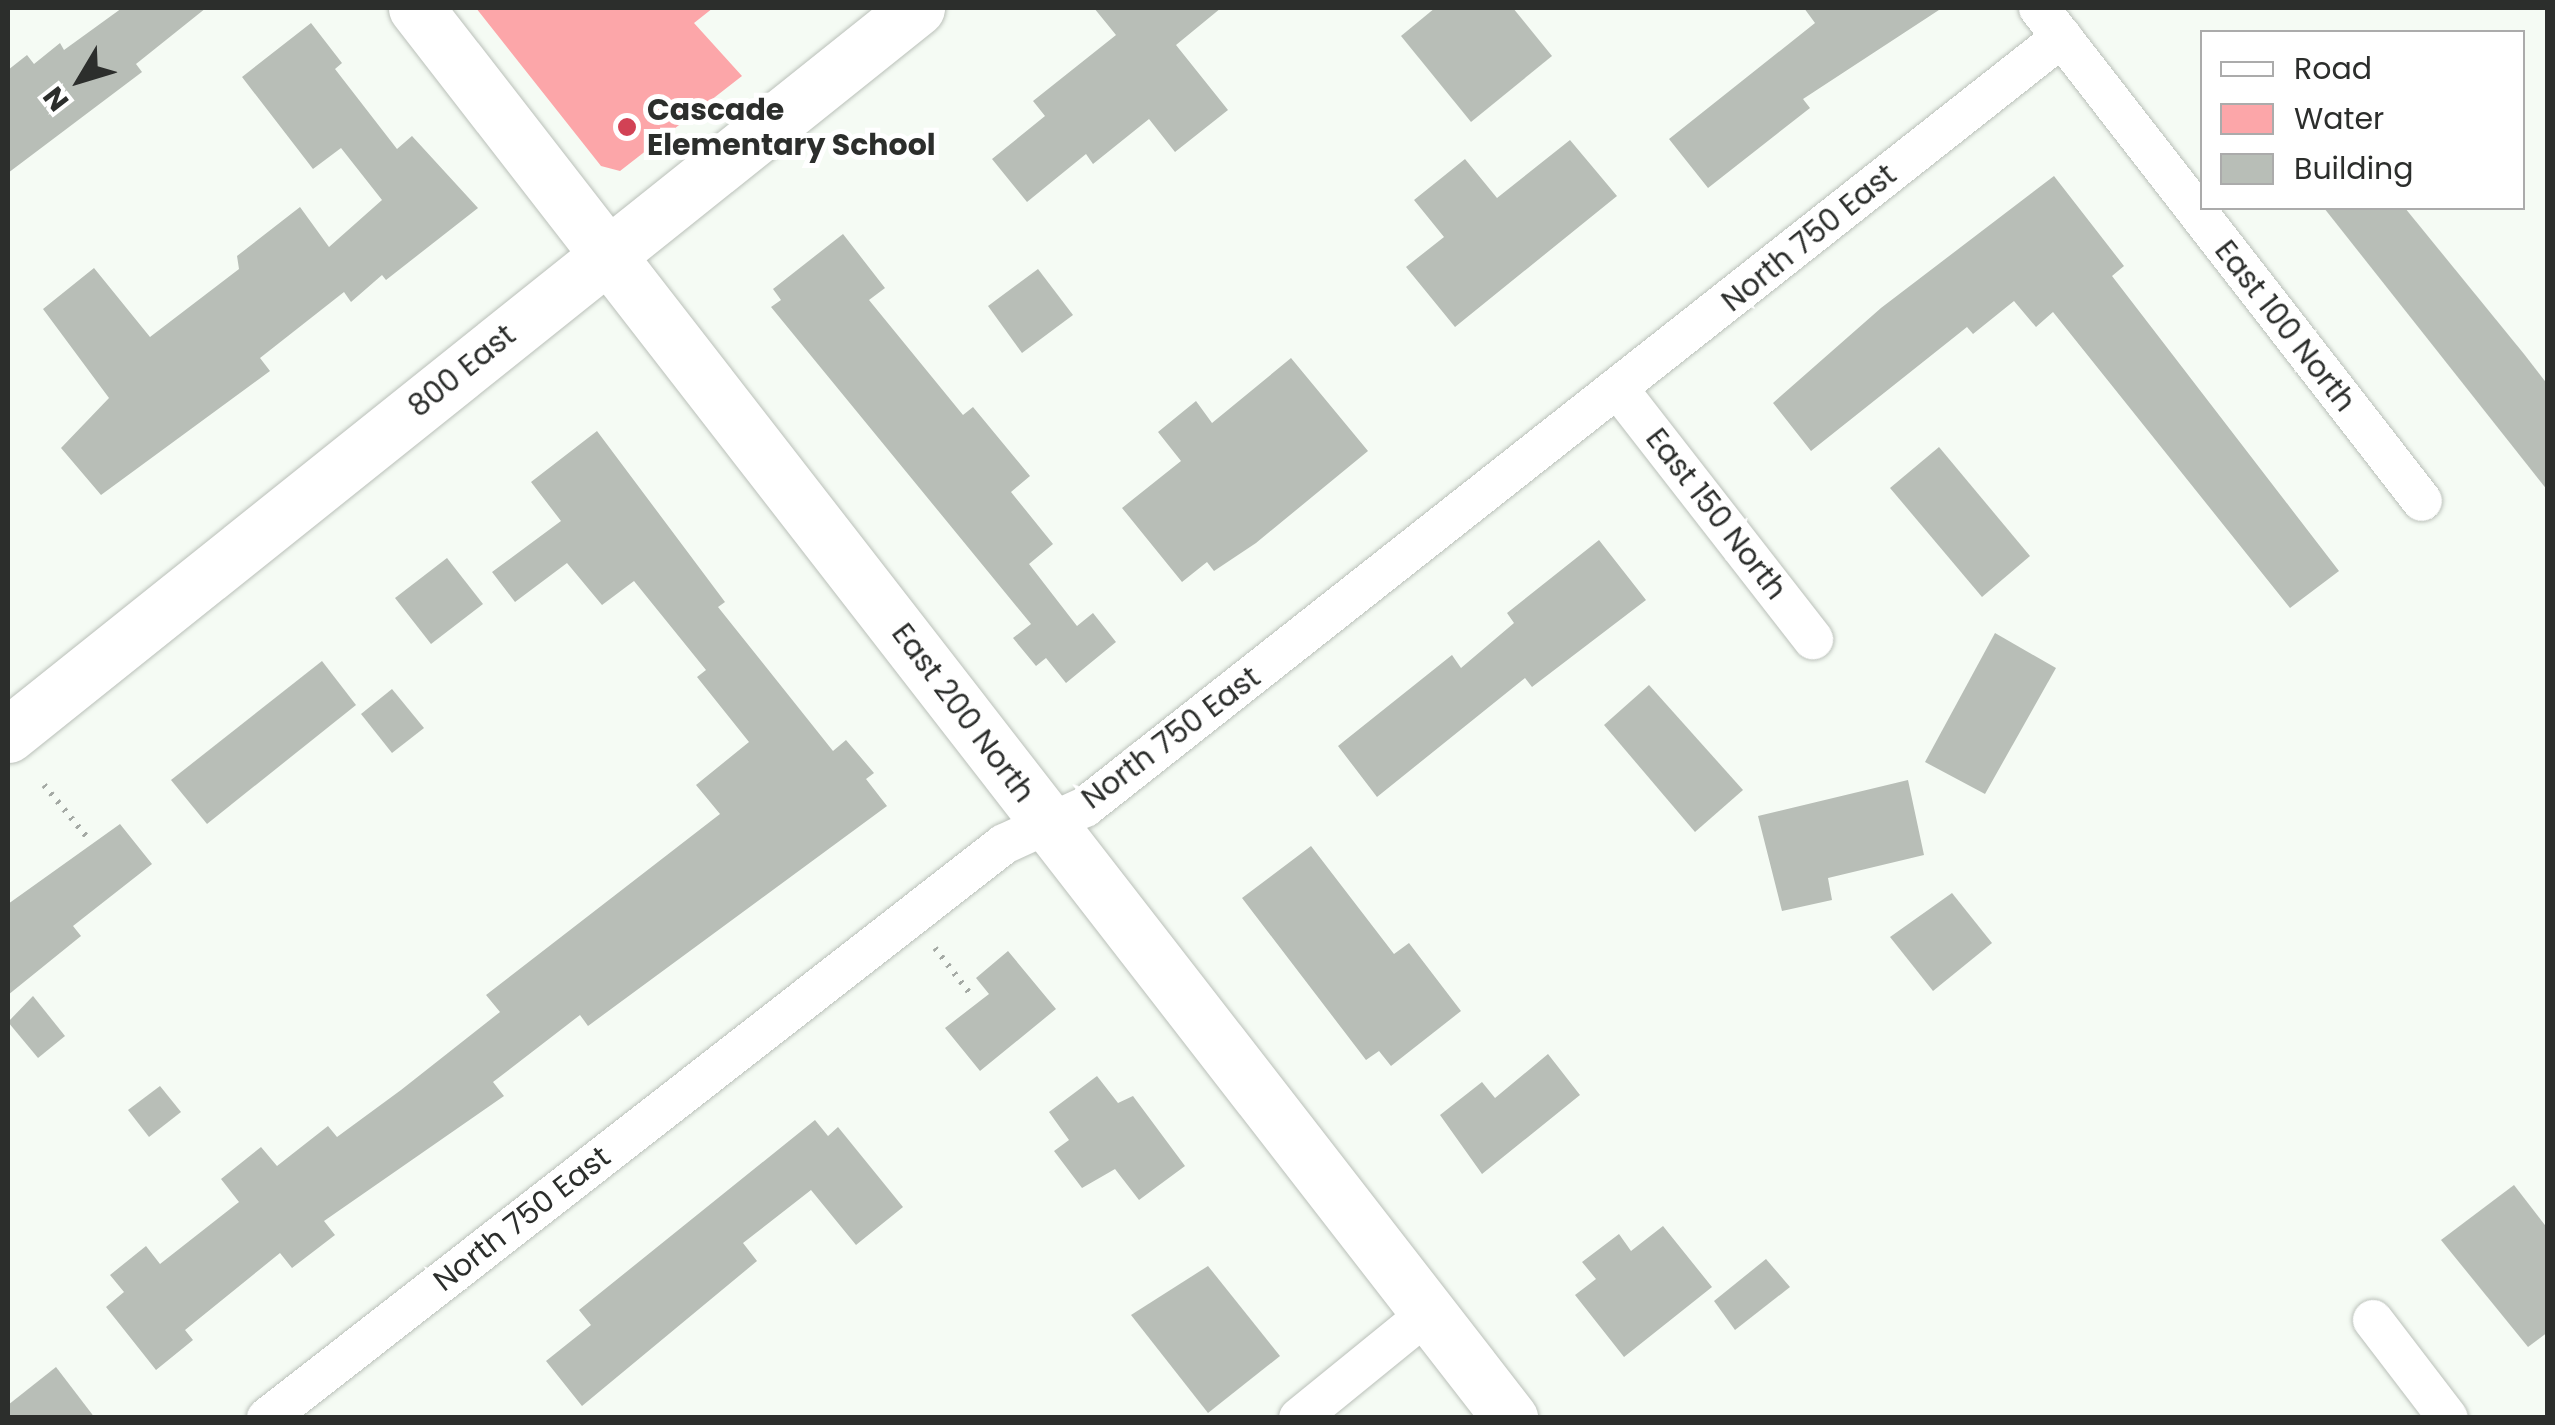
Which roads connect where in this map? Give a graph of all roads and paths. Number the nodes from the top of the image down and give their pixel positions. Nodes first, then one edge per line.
1 (416, 8) edge
2 (917, 8) edge
3 (2050, 22) edge
4 (609, 254) junction
5 (1619, 390) junction
6 (2422, 502) dead end
7 (1814, 638) dead end
8 (8, 735) edge
9 (44, 785) dead end
10 (1048, 825) junction
11 (86, 836) dead end
12 (933, 945) dead end
13 (971, 995) dead end
14 (1428, 1313) junction
15 (2373, 1320) dead end
16 (267, 1418) edge
17 (1299, 1418) edge
18 (1510, 1418) edge
19 (2448, 1418) edge

1 - 4 street, East 200 North
2 - 4 street, 800 East
3 - 5 street, North 750 East
3 - 6 street, East 100 North
4 - 8 street, 800 East
4 - 10 street, East 200 North
5 - 7 street, East 150 North
5 - 10 street, North 750 East
9 - 11 path
10 - 14 street, East 200 North
10 - 16 street, North 750 East
12 - 13 path
14 - 17 street
14 - 18 street, East 200 North
15 - 19 street

